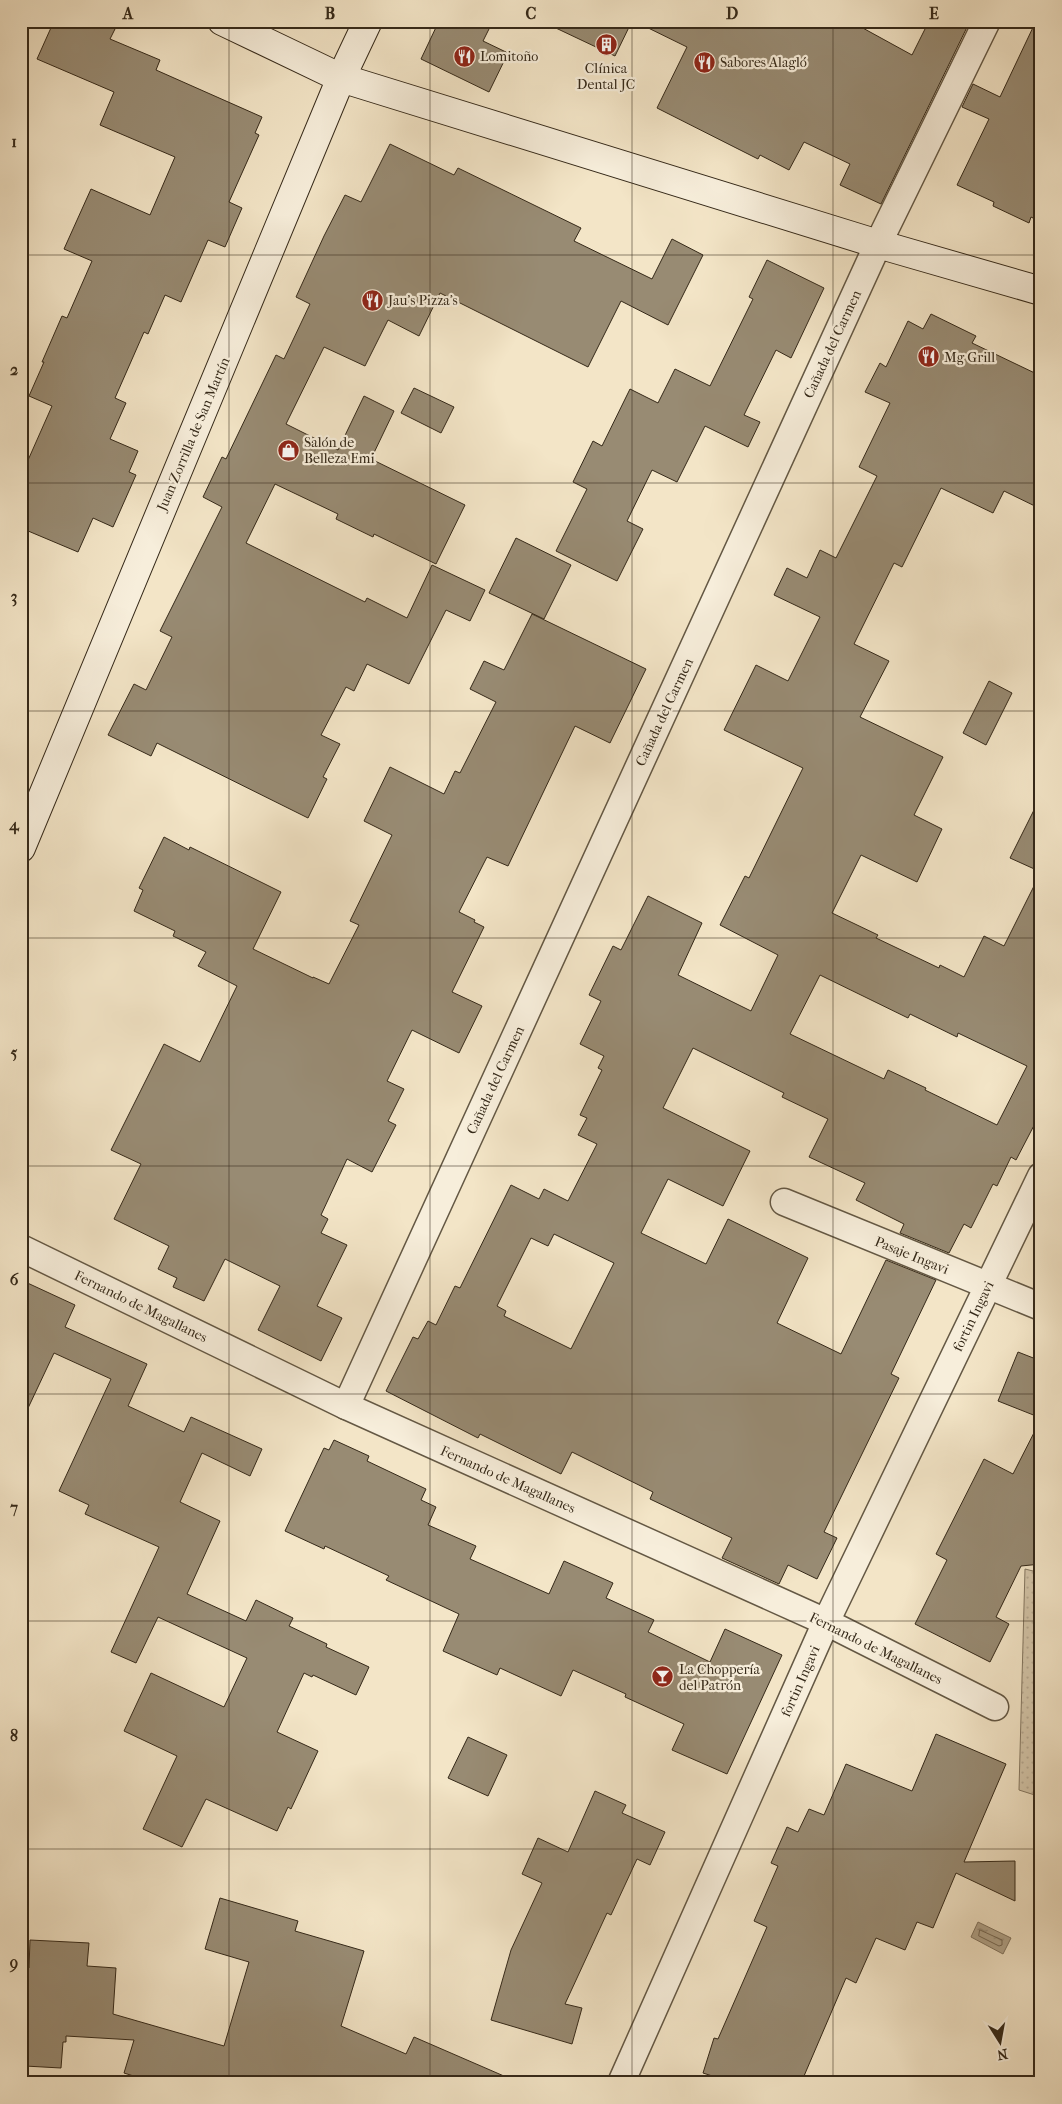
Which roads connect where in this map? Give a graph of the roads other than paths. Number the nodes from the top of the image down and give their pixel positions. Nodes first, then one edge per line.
1 (222, 21) edge
2 (368, 21) edge
3 (987, 21) edge
4 (341, 78) junction
5 (878, 244) junction
6 (1041, 292) edge
7 (21, 848) edge
8 (1041, 1176) edge
9 (784, 1202) dead end
10 (21, 1248) edge
11 (988, 1285) junction
12 (1041, 1307) edge
13 (346, 1406) junction
14 (826, 1622) junction
15 (995, 1707) dead end
16 (621, 2083) edge

1 - 4 street
2 - 4 street, Juan Zorrilla de San Martín
3 - 5 street, Cañada del Carmen
4 - 5 street
4 - 7 street, Juan Zorrilla de San Martín
5 - 6 street
5 - 13 street, Cañada del Carmen
8 - 11 street, fortin Ingavi
9 - 11 street, Pasaje Ingavi
10 - 13 street, Fernando de Magallanes
11 - 12 street, Pasaje Ingavi
11 - 14 street, fortin Ingavi
13 - 14 street, Fernando de Magallanes
14 - 15 street, Fernando de Magallanes
14 - 16 street, fortin Ingavi

